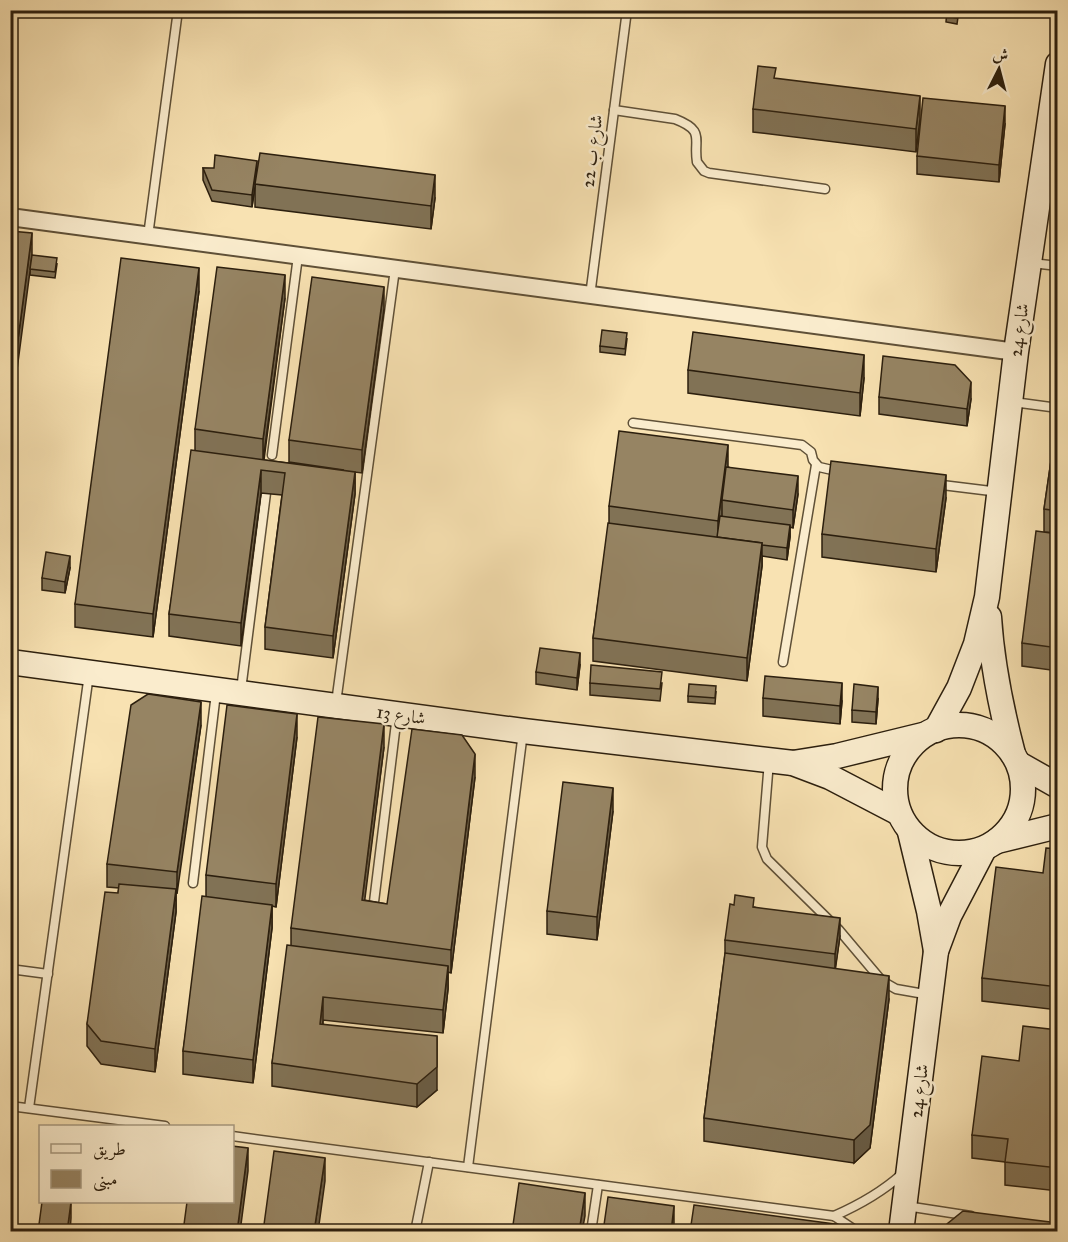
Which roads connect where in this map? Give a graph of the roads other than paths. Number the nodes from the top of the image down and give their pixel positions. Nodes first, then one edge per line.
1 (178, 10) edge
2 (627, 10) edge
3 (1058, 64) edge
4 (614, 110) junction
5 (1053, 126) edge
6 (825, 189) dead end
7 (10, 217) edge
8 (148, 236) junction
9 (298, 256) junction
10 (1029, 262) junction
11 (1058, 266) edge
12 (396, 270) junction
13 (590, 296) junction
14 (1016, 352) junction
15 (1010, 402) junction
16 (1058, 408) edge
17 (633, 423) dead end
18 (272, 455) dead end
19 (816, 465) junction
20 (855, 474) edge
21 (921, 482) edge
22 (999, 492) junction
23 (266, 493) dead end
24 (987, 597) junction
25 (10, 662) edge
26 (783, 662) dead end
27 (89, 673) junction
28 (217, 690) junction
29 (240, 694) junction
30 (335, 706) junction
31 (397, 715) junction
32 (523, 731) junction
33 (929, 732) junction
34 (1016, 759) junction
35 (781, 762) junction
36 (1058, 786) edge
37 (905, 822) junction
38 (1058, 826) edge
39 (991, 845) junction
40 (193, 883) dead end
41 (373, 911) edge
42 (936, 951) junction
43 (10, 969) edge
44 (48, 974) junction
45 (930, 995) junction
46 (10, 1106) edge
47 (29, 1108) junction
48 (157, 1125) edge
49 (234, 1136) edge
50 (429, 1162) junction
51 (468, 1167) junction
52 (910, 1167) junction
53 (598, 1185) junction
54 (904, 1206) junction
55 (834, 1216) junction
56 (975, 1216) edge
57 (415, 1232) edge
58 (591, 1232) edge
59 (858, 1232) edge
60 (901, 1232) edge

1 - 8 lane
2 - 4 lane, شارع ب 22
3 - 5 street, شارع 24
4 - 6 lane
4 - 13 lane, شارع ب 22
5 - 10 street, شارع 24
7 - 8 street
8 - 9 street
9 - 12 street
9 - 18 lane
10 - 11 lane
10 - 14 street, شارع 24
12 - 13 street
12 - 30 lane
13 - 14 street
14 - 15 street, شارع 24
15 - 16 lane
15 - 22 street, شارع 24
17 - 19 lane
19 - 20 lane
19 - 26 lane
21 - 22 lane
22 - 24 street, شارع 24
23 - 29 lane
24 - 33 street, شارع 24
24 - 34 street, شارع 24
25 - 27 street, شارع 13
27 - 28 street, شارع 13
27 - 44 lane
28 - 29 street, شارع 13
28 - 40 lane
29 - 30 street, شارع 13
30 - 31 street, شارع 13
31 - 32 street, شارع 13
31 - 41 lane
32 - 35 street, شارع 13
32 - 51 lane
33 - 34 street
33 - 35 street, شارع 13
33 - 37 street
34 - 36 street
34 - 39 street
35 - 37 street, شارع 13
35 - 45 lane
37 - 39 street
37 - 42 street, شارع 24
38 - 39 street
39 - 42 street, شارع 24
42 - 45 street, شارع 24
43 - 44 lane
44 - 47 lane
45 - 52 street, شارع 24
46 - 47 lane
47 - 48 lane
49 - 50 lane
50 - 51 lane
50 - 57 lane
51 - 53 lane
52 - 54 street, شارع 24
52 - 55 lane
53 - 55 lane
53 - 58 lane
54 - 56 lane
54 - 60 street, شارع 24
55 - 59 lane

